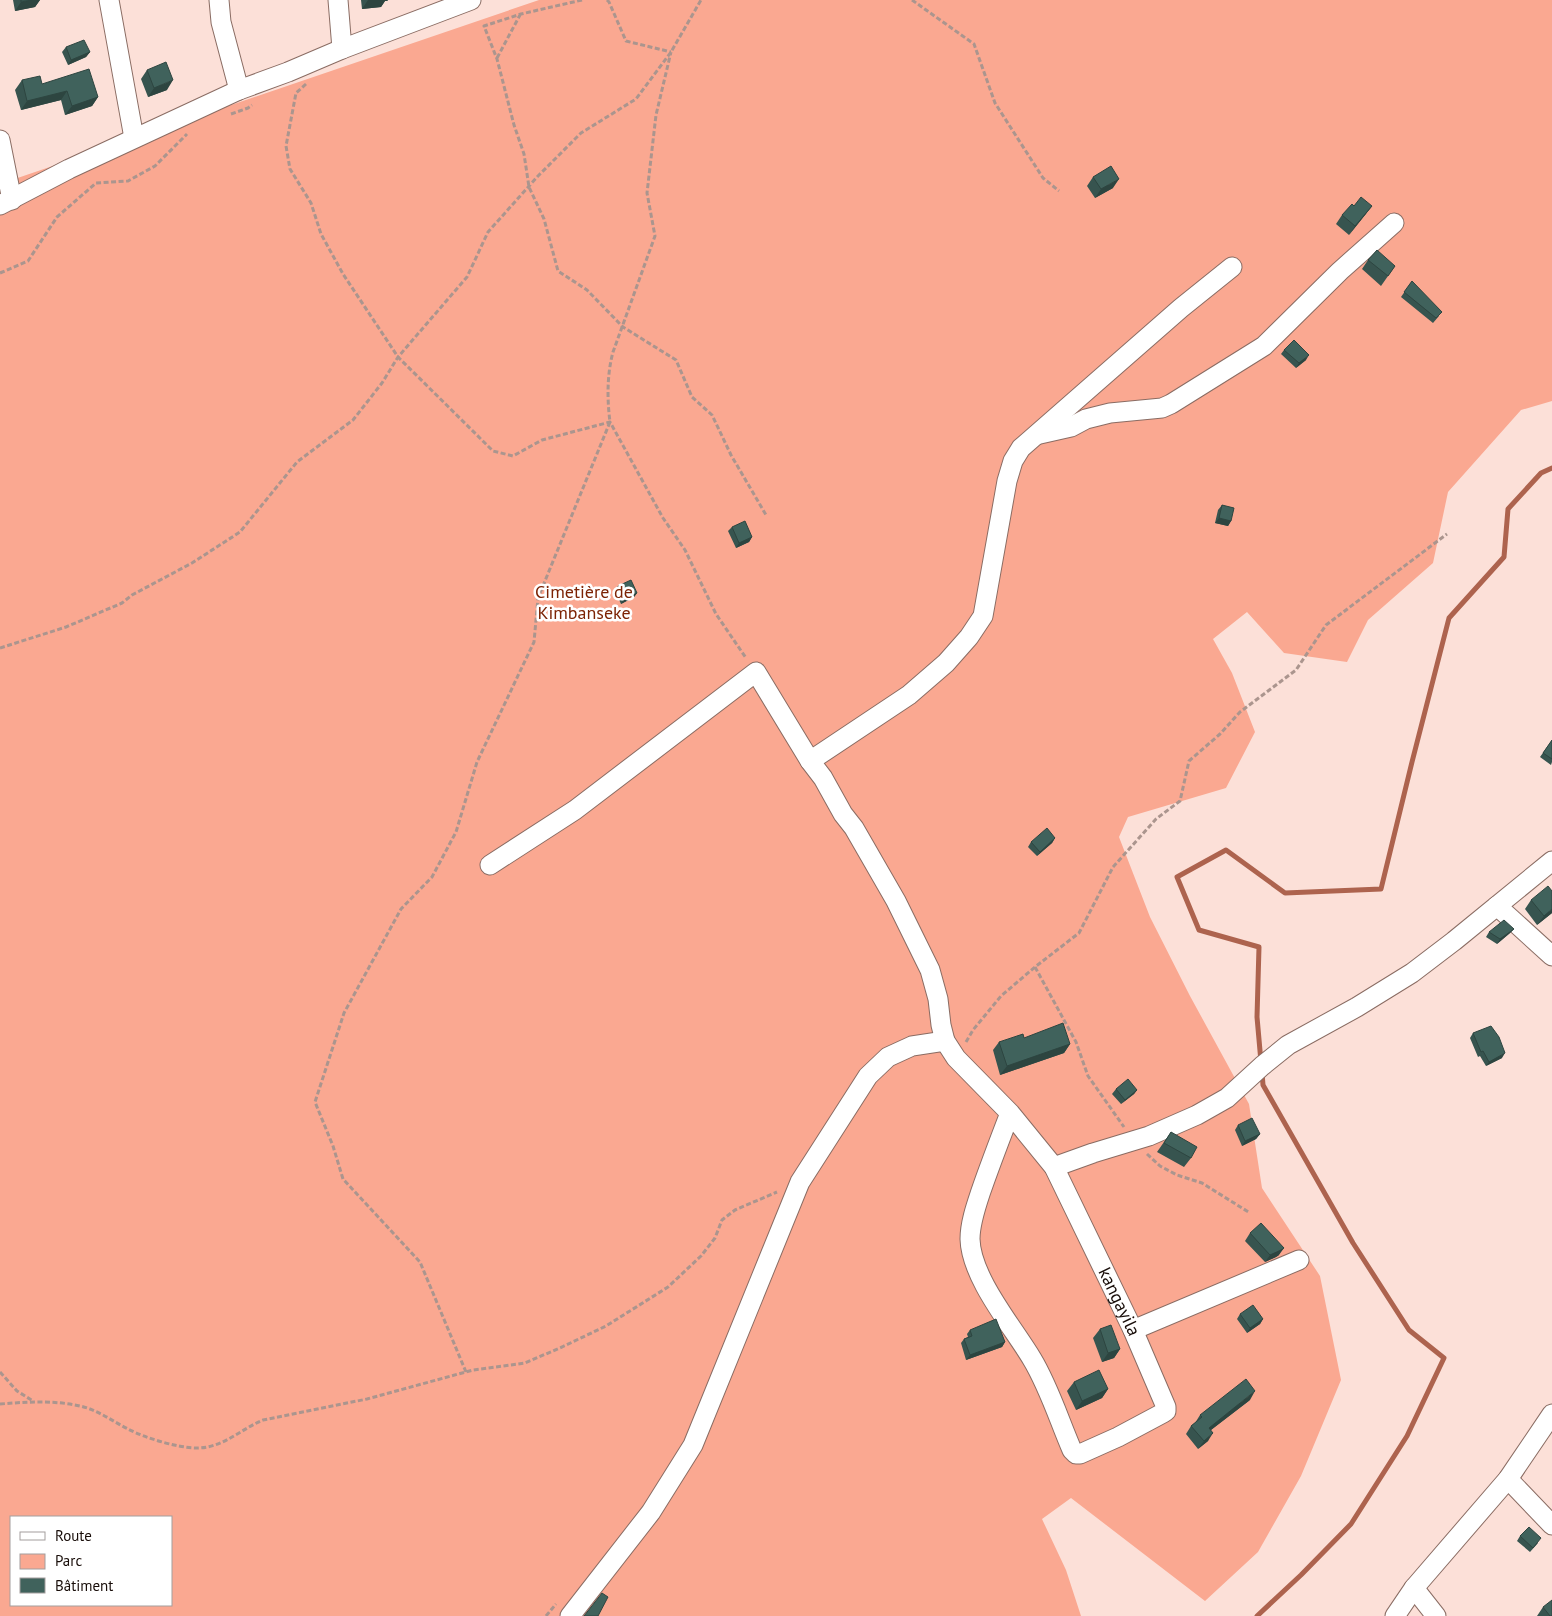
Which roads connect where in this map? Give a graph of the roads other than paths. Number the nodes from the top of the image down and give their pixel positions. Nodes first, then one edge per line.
1 (109, 0) edge
2 (219, 0) edge
3 (338, 0) edge
4 (471, 0) edge
5 (342, 49) junction
6 (239, 90) junction
7 (134, 138) junction
8 (0, 140) edge
9 (6, 202) edge
10 (1394, 223) dead end
11 (1232, 267) dead end
12 (1036, 435) junction
13 (810, 761) junction
14 (1552, 860) edge
15 (490, 865) dead end
16 (1497, 906) junction
17 (1552, 956) edge
18 (945, 1041) junction
19 (1010, 1113) junction
20 (1054, 1167) junction
21 (1299, 1260) dead end
22 (1133, 1330) junction
23 (1552, 1414) edge
24 (1508, 1479) junction
25 (1552, 1525) edge
26 (1414, 1588) junction
27 (570, 1616) edge
28 (1395, 1616) edge
29 (1436, 1616) edge

1 - 7 street
2 - 6 street
3 - 5 street
4 - 5 street
5 - 6 street
6 - 7 street
7 - 9 street
8 - 9 street
10 - 12 street
11 - 12 street
12 - 13 street
13 - 15 street
13 - 18 street
14 - 16 street
16 - 17 street
16 - 20 street
18 - 19 street, kangayila
18 - 27 street
19 - 20 street, kangayila
19 - 22 street, kangayila
20 - 22 street, kangayila
21 - 22 street
23 - 24 street
24 - 25 street
24 - 26 street
26 - 28 street
26 - 29 street

